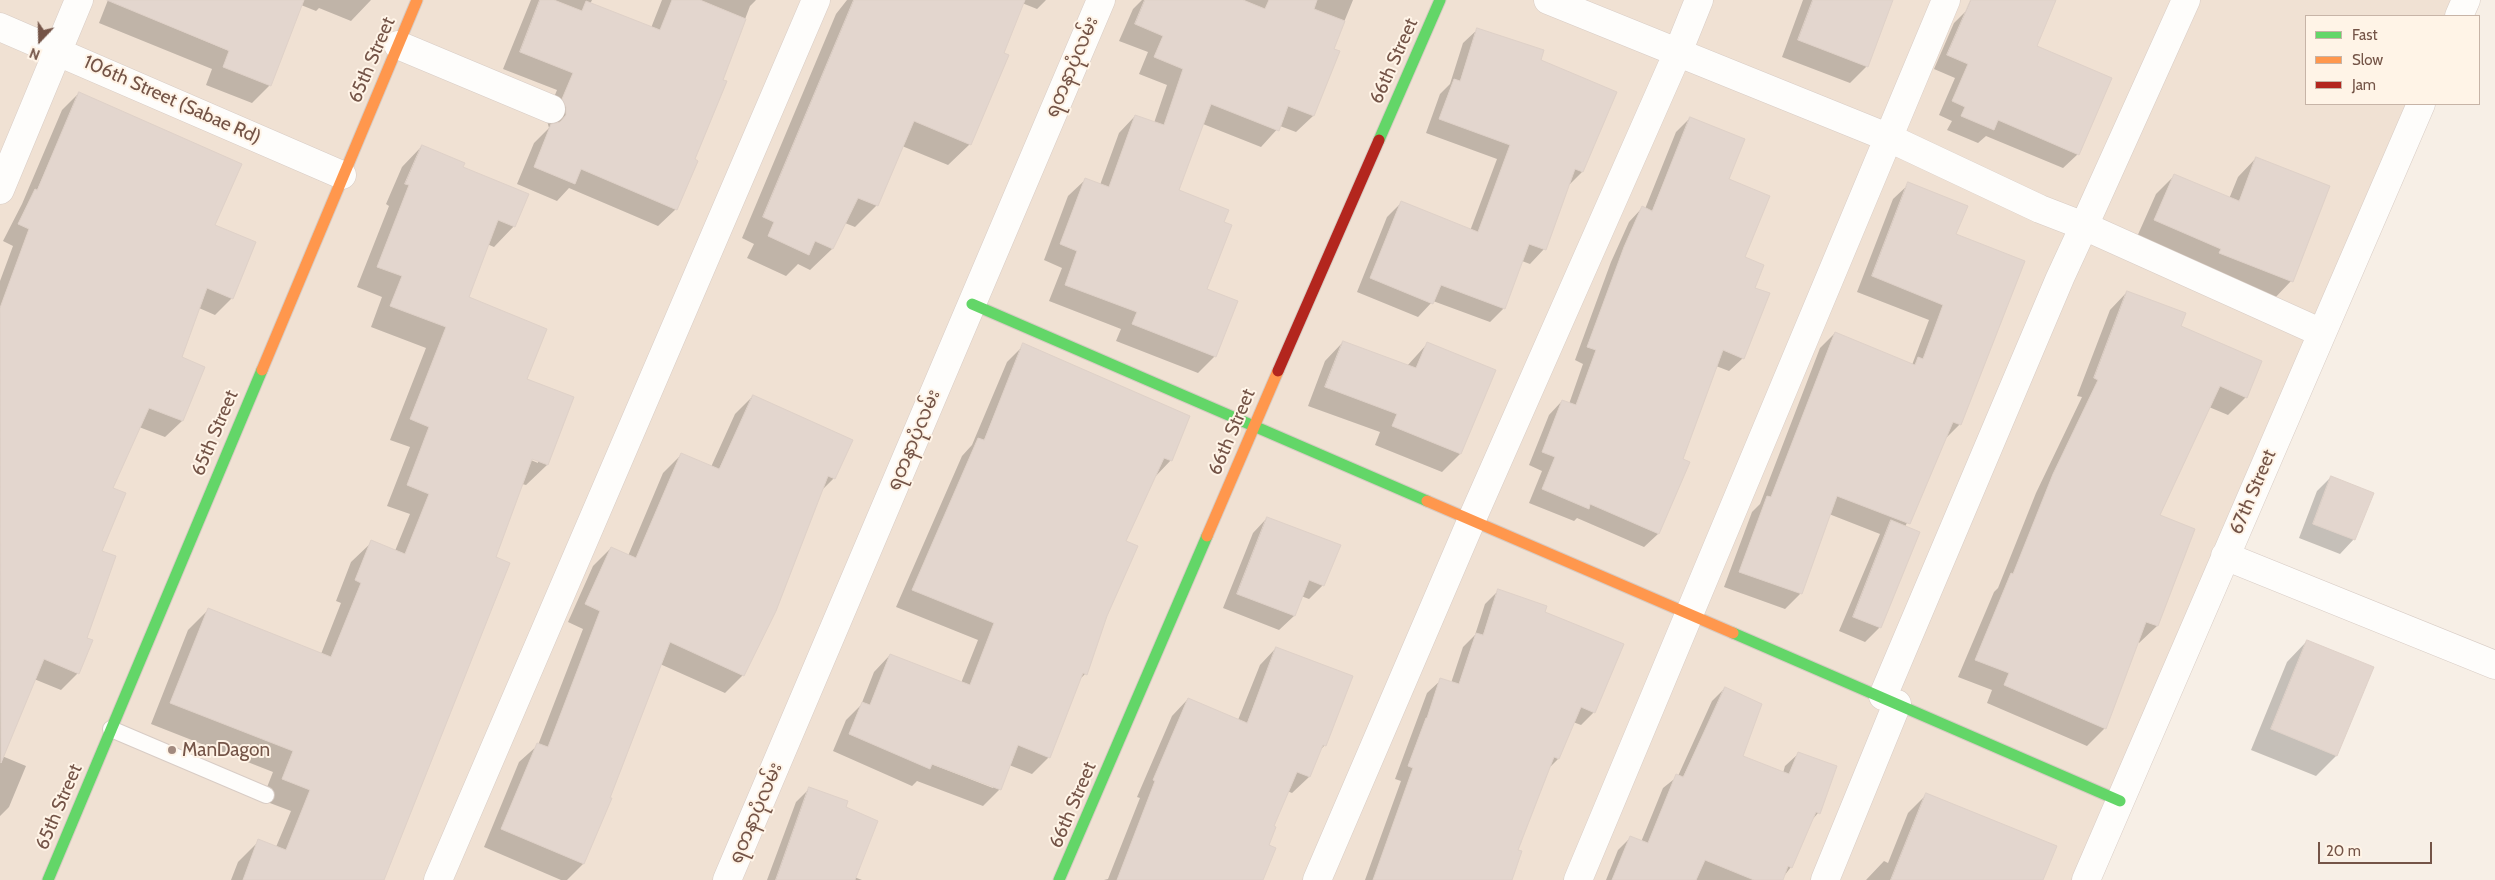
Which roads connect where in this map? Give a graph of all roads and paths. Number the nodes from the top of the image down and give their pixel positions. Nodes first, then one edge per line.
1 (79, 0) edge
2 (417, 0) edge
3 (816, 0) edge
4 (1101, 0) edge
5 (1440, 0) edge
6 (1548, 0) edge
7 (1699, 0) edge
8 (1946, 0) edge
9 (2186, 0) edge
10 (2466, 0) edge
11 (2459, 15) edge
12 (0, 28) edge
13 (398, 45) junction
14 (58, 51) junction
15 (1678, 52) junction
16 (2421, 105) edge
17 (551, 109) dead end
18 (1888, 137) junction
19 (342, 175) junction
20 (0, 190) edge
21 (2084, 226) junction
22 (972, 304) junction
23 (2322, 332) junction
24 (1254, 426) junction
25 (1472, 520) junction
26 (2225, 556) junction
27 (1688, 613) junction
28 (2495, 665) edge
29 (1890, 700) junction
30 (111, 729) junction
31 (266, 795) dead end
32 (2120, 801) junction
33 (48, 880) edge
34 (438, 880) edge
35 (727, 880) edge
36 (1059, 880) edge
37 (1317, 880) edge
38 (1578, 880) edge
39 (1825, 880) edge
40 (2086, 880) edge

1 - 14 street
2 - 13 street, 65th Street
3 - 34 street
4 - 22 street, ရတနာပုံလမ်း
5 - 24 street, 66th Street
6 - 15 street
7 - 15 street
8 - 18 street
9 - 21 street
10 - 11 street
12 - 14 street, 106th Street (Sabae Rd)
13 - 17 street
13 - 19 street, 65th Street
14 - 19 street, 106th Street (Sabae Rd)
14 - 20 street
15 - 18 street
15 - 25 street
16 - 23 street, 67th Street
18 - 21 street
18 - 27 street
19 - 30 street, 65th Street
21 - 23 street
21 - 29 street
22 - 24 street
22 - 35 street, ရတနာပုံလမ်း
23 - 26 street, 67th Street
24 - 25 street
24 - 36 street, 66th Street
25 - 27 street
25 - 37 street
26 - 28 street
26 - 32 street, 67th Street
27 - 29 street
27 - 38 street
29 - 32 street
29 - 39 street
30 - 31 lane
30 - 33 street, 65th Street
32 - 40 street, 67th Street

